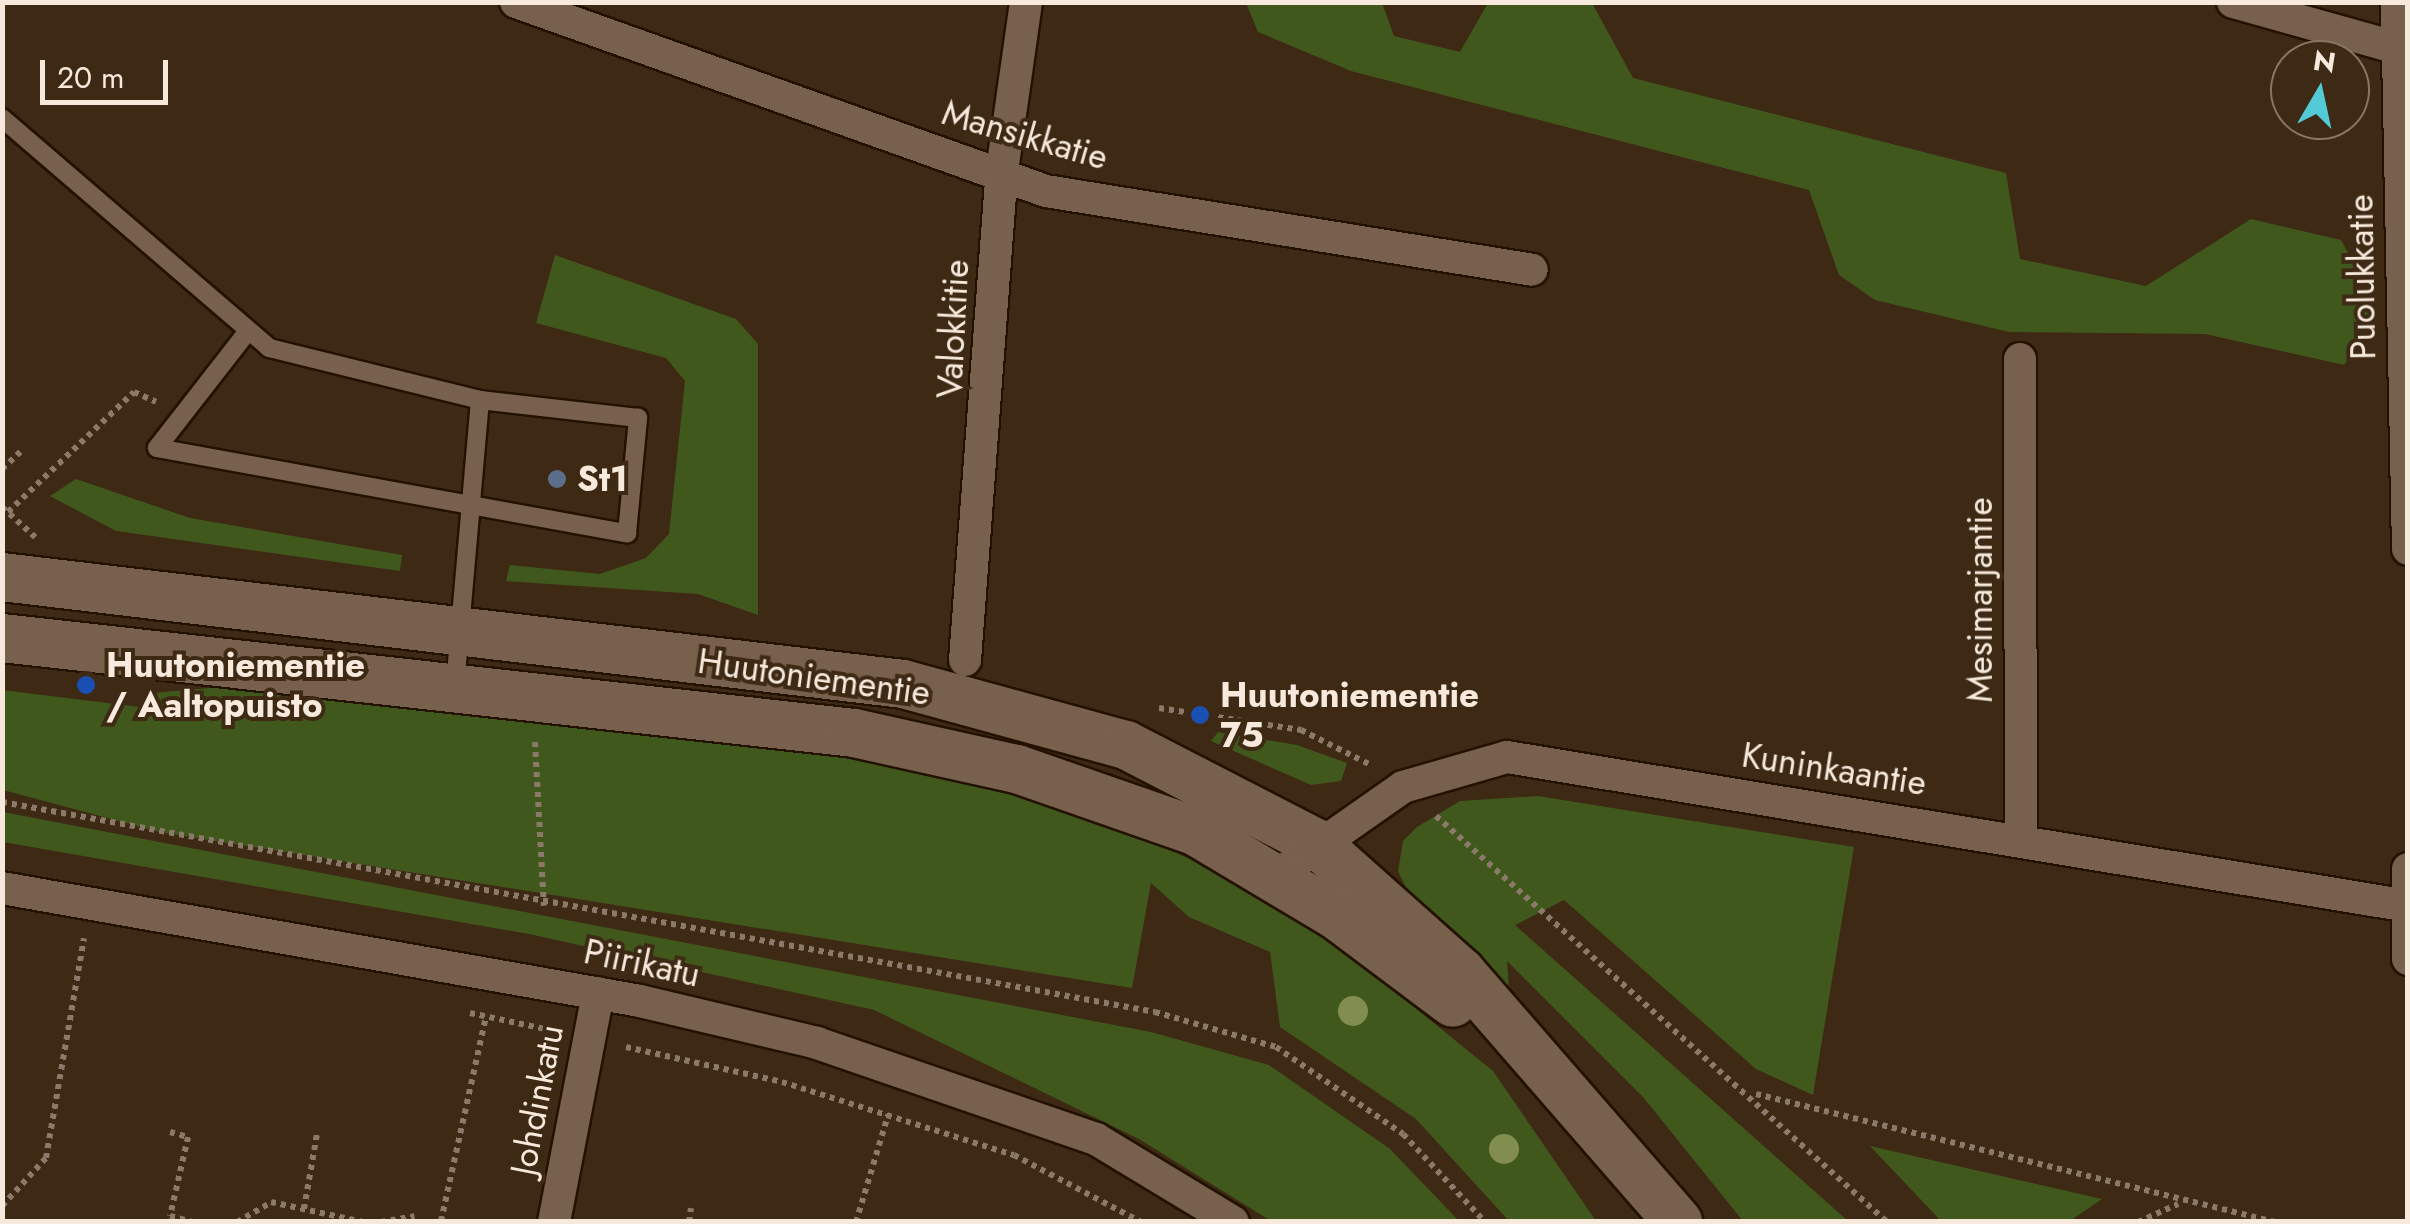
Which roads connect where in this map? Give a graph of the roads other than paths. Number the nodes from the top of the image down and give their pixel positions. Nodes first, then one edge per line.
1 (516, 2) edge
2 (1026, 2) edge
3 (2233, 2) edge
4 (2396, 2) edge
5 (2402, 50) edge
6 (2, 118) edge
7 (1001, 178) junction
8 (1532, 270) dead end
9 (248, 331) junction
10 (2020, 359) dead end
11 (480, 400) junction
12 (463, 510) junction
13 (2408, 550) edge
14 (2, 576) edge
15 (456, 634) junction
16 (2, 638) edge
17 (965, 660) dead end
18 (454, 687) junction
19 (2021, 840) junction
20 (1316, 843) junction
21 (2408, 869) edge
22 (1276, 876) junction
23 (2, 888) edge
24 (2406, 906) edge
25 (2408, 959) edge
26 (598, 993) junction
27 (1559, 1084) junction
28 (554, 1222) edge
29 (1233, 1222) edge
30 (1678, 1222) edge

1 - 7 street, Mansikkatie
2 - 7 street, Valokkitie
3 - 5 street
4 - 5 street, Puolukkatie
5 - 13 street, Puolukkatie
6 - 9 lane
7 - 8 street, Mansikkatie
7 - 17 street, Valokkitie
9 - 11 lane
9 - 12 lane
10 - 19 street, Mesimarjantie
11 - 12 lane
11 - 12 lane
12 - 15 lane
14 - 15 main road, Huutoniementie
15 - 18 lane
15 - 20 main road, Huutoniementie
16 - 18 main road, Huutoniementie
18 - 22 main road, Huutoniementie
19 - 20 street, Kuninkaantie
19 - 24 street, Kuninkaantie
20 - 22 street, Kuninkaantie
20 - 27 main road, Huutoniementie
21 - 24 street
22 - 27 main road, Huutoniementie
23 - 26 street, Piirikatu
24 - 25 street
26 - 28 street, Johdinkatu
26 - 29 street, Piirikatu
27 - 30 main road, Huutoniementie

